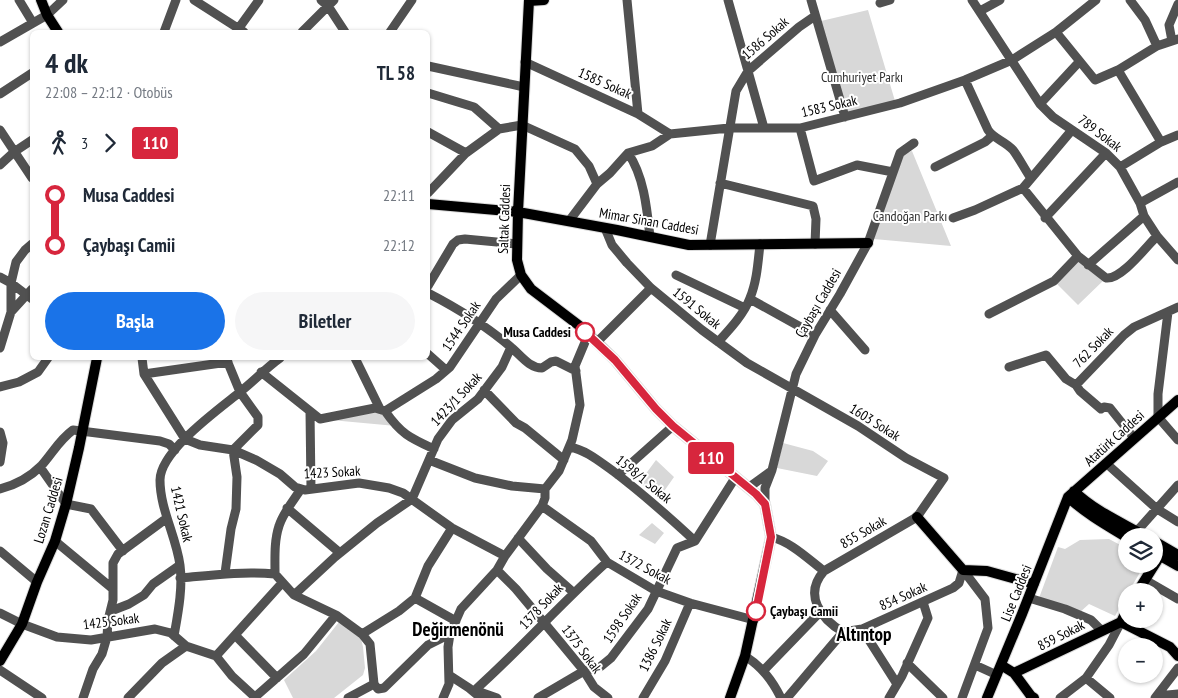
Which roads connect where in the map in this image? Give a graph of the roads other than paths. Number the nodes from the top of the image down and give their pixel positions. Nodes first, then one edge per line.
1 (20, 0) edge
2 (41, 0) edge
3 (63, 0) edge
4 (175, 0) edge
5 (194, 0) edge
6 (259, 0) edge
7 (412, 0) edge
8 (544, 0) edge
9 (627, 0) edge
10 (728, 0) edge
11 (811, 0) edge
12 (890, 0) edge
13 (972, 0) edge
14 (1000, 0) edge
15 (1096, 0) edge
16 (1130, 0) edge
17 (529, 1) edge
18 (328, 2) edge
19 (880, 4) dead end
20 (1178, 4) edge
21 (980, 12) junction
22 (47, 15) junction
23 (815, 16) junction
24 (33, 23) junction
25 (57, 30) edge
26 (165, 30) edge
27 (238, 30) edge
28 (240, 30) edge
29 (304, 30) edge
30 (344, 30) edge
31 (391, 30) edge
32 (1056, 32) junction
33 (1175, 40) edge
34 (0, 42) edge
35 (1156, 46) junction
36 (1012, 60) junction
37 (525, 62) junction
38 (1079, 62) junction
39 (430, 66) edge
40 (1118, 70) junction
41 (748, 71) junction
42 (30, 74) edge
43 (966, 80) junction
44 (524, 86) junction
45 (0, 94) edge
46 (430, 94) edge
47 (1040, 104) junction
48 (638, 114) junction
49 (845, 117) junction
50 (522, 125) junction
51 (729, 128) junction
52 (764, 128) junction
53 (800, 128) junction
54 (499, 129) junction
55 (0, 130) edge
56 (1072, 130) junction
57 (430, 133) edge
58 (670, 134) junction
59 (992, 136) junction
60 (1178, 136) edge
61 (30, 141) edge
62 (1161, 142) junction
63 (914, 143) dead end
64 (14, 152) junction
65 (466, 153) junction
66 (628, 153) junction
67 (1106, 153) junction
68 (0, 165) edge
69 (935, 167) dead end
70 (1120, 167) junction
71 (893, 172) junction
72 (30, 175) edge
73 (1030, 177) junction
74 (1178, 182) edge
75 (720, 183) junction
76 (597, 184) junction
77 (1023, 188) junction
78 (430, 191) edge
79 (1140, 203) junction
80 (430, 204) edge
81 (518, 212) junction
82 (1144, 216) junction
83 (953, 218) dead end
84 (1046, 218) junction
85 (569, 221) junction
86 (605, 228) junction
87 (1157, 236) junction
88 (650, 237) junction
89 (868, 243) junction
90 (517, 244) junction
91 (760, 244) junction
92 (815, 244) junction
93 (710, 245) junction
94 (30, 246) edge
95 (1176, 254) edge
96 (1078, 256) junction
97 (1088, 265) junction
98 (521, 275) junction
99 (676, 275) dead end
100 (0, 277) edge
101 (11, 283) junction
102 (430, 283) edge
103 (652, 288) junction
104 (30, 293) edge
105 (430, 294) edge
106 (30, 295) edge
107 (750, 299) junction
108 (1178, 307) edge
109 (745, 308) junction
110 (830, 310) junction
111 (11, 312) junction
112 (1168, 312) junction
113 (989, 314) dead end
114 (479, 325) junction
115 (814, 335) junction
116 (588, 336) junction
117 (718, 342) junction
118 (596, 343) junction
119 (511, 347) junction
120 (0, 348) edge
121 (865, 350) dead end
122 (430, 356) edge
123 (47, 360) edge
124 (97, 360) edge
125 (142, 360) edge
126 (227, 360) edge
127 (277, 360) edge
128 (356, 360) edge
129 (1009, 368) dead end
130 (446, 370) junction
131 (261, 372) junction
132 (576, 372) junction
133 (144, 374) junction
134 (1076, 385) junction
135 (0, 387) edge
136 (792, 388) junction
137 (484, 390) junction
138 (240, 392) junction
139 (1178, 400) edge
140 (382, 410) junction
141 (310, 411) junction
142 (1158, 417) junction
143 (673, 426) junction
144 (0, 432) edge
145 (83, 432) junction
146 (1134, 438) junction
147 (185, 439) junction
148 (1178, 440) edge
149 (570, 447) junction
150 (434, 449) junction
151 (175, 450) junction
152 (233, 450) junction
153 (429, 460) junction
154 (564, 460) junction
155 (0, 462) edge
156 (1107, 464) junction
157 (40, 467) junction
158 (772, 470) junction
159 (618, 475) junction
160 (735, 478) junction
161 (1178, 485) edge
162 (748, 488) junction
163 (0, 489) edge
164 (300, 489) junction
165 (311, 489) junction
166 (545, 489) junction
167 (1071, 494) junction
168 (412, 499) junction
169 (66, 504) junction
170 (765, 504) junction
171 (542, 506) junction
172 (287, 508) junction
173 (1157, 509) junction
174 (917, 517) junction
175 (167, 518) junction
176 (1178, 522) edge
177 (452, 528) junction
178 (1130, 528) edge
179 (1145, 528) edge
180 (1118, 532) edge
181 (771, 537) junction
182 (518, 538) junction
183 (695, 540) junction
184 (55, 541) junction
185 (1163, 546) edge
186 (0, 551) edge
187 (124, 551) junction
188 (340, 553) junction
189 (1178, 555) edge
190 (505, 556) junction
191 (1163, 557) edge
192 (607, 562) junction
193 (180, 566) junction
194 (1178, 566) edge
195 (497, 570) junction
196 (963, 570) junction
197 (824, 571) junction
198 (225, 573) junction
199 (1148, 573) edge
200 (275, 574) junction
201 (180, 578) junction
202 (1145, 580) junction
203 (37, 582) junction
204 (282, 583) junction
205 (1143, 583) edge
206 (1034, 584) junction
207 (113, 589) junction
208 (656, 590) junction
209 (572, 592) junction
210 (294, 595) junction
211 (415, 598) junction
212 (1029, 598) junction
213 (1178, 599) edge
214 (923, 602) junction
215 (690, 603) junction
216 (111, 611) junction
217 (821, 611) junction
218 (0, 614) edge
219 (336, 615) junction
220 (754, 620) junction
221 (456, 621) junction
222 (545, 623) junction
223 (1118, 623) edge
224 (22, 624) junction
225 (1118, 627) edge
226 (1133, 628) edge
227 (862, 629) junction
228 (1101, 630) junction
229 (843, 632) junction
230 (362, 634) junction
231 (450, 634) junction
232 (235, 635) junction
233 (174, 636) junction
234 (107, 638) junction
235 (186, 646) junction
236 (216, 656) junction
237 (745, 656) junction
238 (1178, 656) edge
239 (0, 661) edge
240 (907, 663) junction
241 (976, 665) junction
242 (1178, 668) edge
243 (0, 670) edge
244 (999, 670) junction
245 (584, 671) junction
246 (764, 671) junction
247 (1014, 673) junction
248 (448, 676) junction
249 (276, 678) junction
250 (1086, 678) junction
251 (374, 684) junction
252 (897, 684) junction
253 (472, 689) junction
254 (1178, 694) edge
255 (362, 695) edge
256 (255, 697) edge
257 (1032, 697) edge
258 (1156, 697) edge
259 (42, 698) edge
260 (83, 698) edge
261 (128, 698) edge
262 (348, 698) edge
263 (443, 698) edge
264 (481, 698) edge
265 (497, 698) edge
266 (538, 698) edge
267 (608, 698) edge
268 (643, 698) edge
269 (730, 698) edge
270 (781, 698) edge
271 (787, 698) edge
272 (890, 698) edge
273 (943, 698) edge
274 (962, 698) edge
275 (987, 698) edge
276 (1060, 698) edge
277 (1110, 698) edge

1 - 24 street
2 - 22 main road
3 - 22 street
4 - 26 street
5 - 27 street
6 - 28 street
7 - 31 street
8 - 17 main road
9 - 48 street
10 - 41 street
11 - 23 street
12 - 19 street
13 - 21 street, 789 Sokak
14 - 21 street
15 - 32 street, 1583 Sokak
16 - 35 street
17 - 37 main road, Saltak Caddesi
18 - 29 street
18 - 30 street
20 - 33 street
21 - 36 street, 789 Sokak
22 - 24 street
22 - 25 main road
23 - 41 street, 1586 Sokak
23 - 49 street
24 - 34 street
32 - 36 street, 1583 Sokak
32 - 38 street
33 - 35 street
35 - 40 street
36 - 43 street, 1583 Sokak
36 - 47 street, 789 Sokak
37 - 44 main road, Saltak Caddesi
37 - 48 street, 1585 Sokak
38 - 40 street
38 - 47 street
39 - 44 street
40 - 62 street
41 - 51 street, 1586 Sokak
41 - 52 street
42 - 45 street
43 - 49 street, 1583 Sokak
43 - 59 street
44 - 50 main road, Saltak Caddesi
46 - 54 street
47 - 56 street, 789 Sokak
48 - 58 street, 1585 Sokak
49 - 53 street, 1583 Sokak
50 - 54 street
50 - 76 street
50 - 81 main road, Saltak Caddesi
51 - 52 street, 1583 Sokak
51 - 58 street
51 - 75 street, 1586 Sokak
52 - 53 street, 1583 Sokak
53 - 71 street
54 - 65 street
55 - 64 street
56 - 67 street, 789 Sokak
56 - 73 street
57 - 65 street
58 - 66 street
59 - 69 street
59 - 73 street
60 - 62 street
61 - 64 street
62 - 70 street
63 - 71 street, Çaybaşı Caddesi
64 - 68 street
64 - 72 street
65 - 78 street
66 - 76 street
66 - 88 street
67 - 70 street, 789 Sokak
67 - 84 street
70 - 79 street, 789 Sokak
71 - 89 street, Çaybaşı Caddesi
73 - 77 street
74 - 79 street
75 - 92 street
75 - 93 street, 1586 Sokak
76 - 85 street
77 - 83 street
77 - 84 street
79 - 82 street, 789 Sokak
80 - 81 main road, Mimar Sinan Caddesi
81 - 85 main road, Mimar Sinan Caddesi
81 - 90 main road, Saltak Caddesi
82 - 87 street, 789 Sokak
82 - 97 street
84 - 96 street
85 - 86 main road, Mimar Sinan Caddesi
86 - 88 main road, Mimar Sinan Caddesi
86 - 103 street, 1591 Sokak
87 - 95 street, 789 Sokak
87 - 97 street
88 - 93 main road, Mimar Sinan Caddesi
89 - 92 main road, Mimar Sinan Caddesi
89 - 110 street, Çaybaşı Caddesi
90 - 98 main road, Saltak Caddesi
90 - 102 street
91 - 92 main road, Mimar Sinan Caddesi
91 - 93 main road, Mimar Sinan Caddesi
91 - 107 street
94 - 101 street
96 - 97 street
96 - 113 street
98 - 114 street, 1544 Sokak
98 - 116 main road
99 - 109 street
100 - 101 street
101 - 104 street
101 - 111 street
103 - 117 street, 1591 Sokak
103 - 118 street
105 - 114 street
106 - 111 street
107 - 109 street
107 - 115 street
108 - 112 street, 762 Sokak
109 - 117 street
110 - 115 street, Çaybaşı Caddesi
110 - 121 street
111 - 120 street
112 - 134 street, 762 Sokak
112 - 142 street
114 - 119 street
114 - 130 street, 1544 Sokak
115 - 136 street, Çaybaşı Caddesi
116 - 118 main road
116 - 132 street
117 - 136 street, 1591 Sokak
118 - 143 main road
119 - 132 street
119 - 137 street, 1423/1 Sokak
122 - 130 street
123 - 135 street
124 - 145 main road, Lozan Caddesi
125 - 133 street
126 - 133 street
126 - 138 street
127 - 131 street, 1421 Sokak
128 - 140 street
129 - 134 street, 762 Sokak
130 - 140 street, 1544 Sokak
131 - 138 street, 1421 Sokak
131 - 141 street
132 - 149 street
133 - 147 street
134 - 146 street
136 - 158 street, Çaybaşı Caddesi
136 - 174 street, 1603 Sokak
137 - 150 street, 1423/1 Sokak
137 - 154 street
138 - 147 street, 1421 Sokak
138 - 152 street
139 - 142 main road, Atatürk Caddesi
140 - 141 street, 1544 Sokak
140 - 150 street
141 - 165 street
142 - 146 main road, Atatürk Caddesi
142 - 148 street
143 - 159 street
143 - 160 main road
144 - 155 street
145 - 151 street
145 - 157 street
145 - 169 main road, Lozan Caddesi
146 - 156 main road, Atatürk Caddesi
147 - 151 street, 1421 Sokak
147 - 152 street, 1423 Sokak
149 - 154 street
149 - 159 street, 1598/1 Sokak
150 - 153 street, 1423/1 Sokak
151 - 175 street, 1421 Sokak
152 - 164 street, 1423 Sokak
152 - 198 street
153 - 166 street
153 - 168 street, 1423/1 Sokak
154 - 166 street
156 - 167 main road, Atatürk Caddesi
156 - 173 street
157 - 163 street
157 - 169 street
158 - 162 street
158 - 170 street, Çaybaşı Caddesi
159 - 183 street, 1598/1 Sokak
160 - 162 main road
160 - 183 street, 1598 Sokak
161 - 173 street
162 - 170 main road
164 - 165 street, 1423 Sokak
164 - 172 street
165 - 168 street, 1423 Sokak
166 - 171 street
167 - 178 main road
167 - 180 main road
167 - 206 main road, Lise Caddesi
168 - 177 street, 1423 Sokak
168 - 188 street
169 - 184 main road, Lozan Caddesi
169 - 187 street
170 - 181 main road, Çaybaşı Caddesi
171 - 182 street
171 - 192 street, 1372 Sokak
172 - 188 street
172 - 200 street
173 - 176 street
173 - 179 street
174 - 196 main road
174 - 197 street, 855 Sokak
175 - 187 street
175 - 193 street, 1421 Sokak
177 - 190 street, 1423 Sokak
177 - 211 street
181 - 197 street
181 - 220 main road, Çaybaşı Caddesi
182 - 190 street
182 - 209 street
183 - 208 street, 1598 Sokak
184 - 203 main road, Lozan Caddesi
184 - 207 street
185 - 189 main road
186 - 203 street
187 - 207 street
188 - 210 street
190 - 195 street
191 - 194 main road
192 - 208 street, 1372 Sokak
192 - 209 street, 1378 Sokak
193 - 201 street, 1421 Sokak
193 - 216 street
195 - 221 street
195 - 222 street, 1375 Sokak
196 - 206 main road
196 - 214 street, 854 Sokak
196 - 241 street
197 - 217 street
198 - 200 street
198 - 201 street
199 - 202 main road
200 - 204 street
201 - 233 street, 1421 Sokak
202 - 205 main road
202 - 213 street
203 - 224 main road, Lozan Caddesi
204 - 210 street
204 - 232 street
206 - 212 main road, Lise Caddesi
207 - 216 street
208 - 215 street, 1372 Sokak
208 - 245 street, 1598 Sokak
209 - 222 street, 1378 Sokak
210 - 219 street
211 - 221 street
211 - 230 street
212 - 228 street
212 - 244 main road, Lise Caddesi
214 - 227 street, 854 Sokak
214 - 240 street
215 - 220 street, 1372 Sokak
215 - 268 street, 1386 Sokak
216 - 234 street
217 - 229 street
217 - 246 street
218 - 224 street, 1425 Sokak
219 - 230 street
219 - 249 street
220 - 237 main road, Çaybaşı Caddesi
221 - 231 street
222 - 245 street, 1375 Sokak
222 - 253 street, 1378 Sokak
223 - 228 main road, 859 Sokak
224 - 234 street, 1425 Sokak
224 - 239 main road, Lozan Caddesi
225 - 250 street
226 - 238 main road
227 - 229 street, 854 Sokak
227 - 252 street
228 - 247 main road, 859 Sokak
229 - 271 street
230 - 251 street
231 - 248 street
231 - 251 street
232 - 236 street
232 - 249 street
233 - 234 street, 1425 Sokak
233 - 235 street
234 - 260 street
235 - 236 street
235 - 261 street
236 - 256 street
237 - 246 street
237 - 269 main road, Çaybaşı Caddesi
240 - 252 street
240 - 273 street
241 - 244 street
241 - 274 street
242 - 258 street
243 - 259 street
244 - 247 main road
244 - 275 main road, Lise Caddesi
245 - 266 street, 1598 Sokak
245 - 267 street, 1375 Sokak
246 - 270 street
247 - 257 main road
248 - 253 street
248 - 263 street
249 - 256 street
250 - 276 street
250 - 277 street
251 - 255 street
252 - 272 street
253 - 264 street
253 - 265 street
254 - 258 street
255 - 262 street

